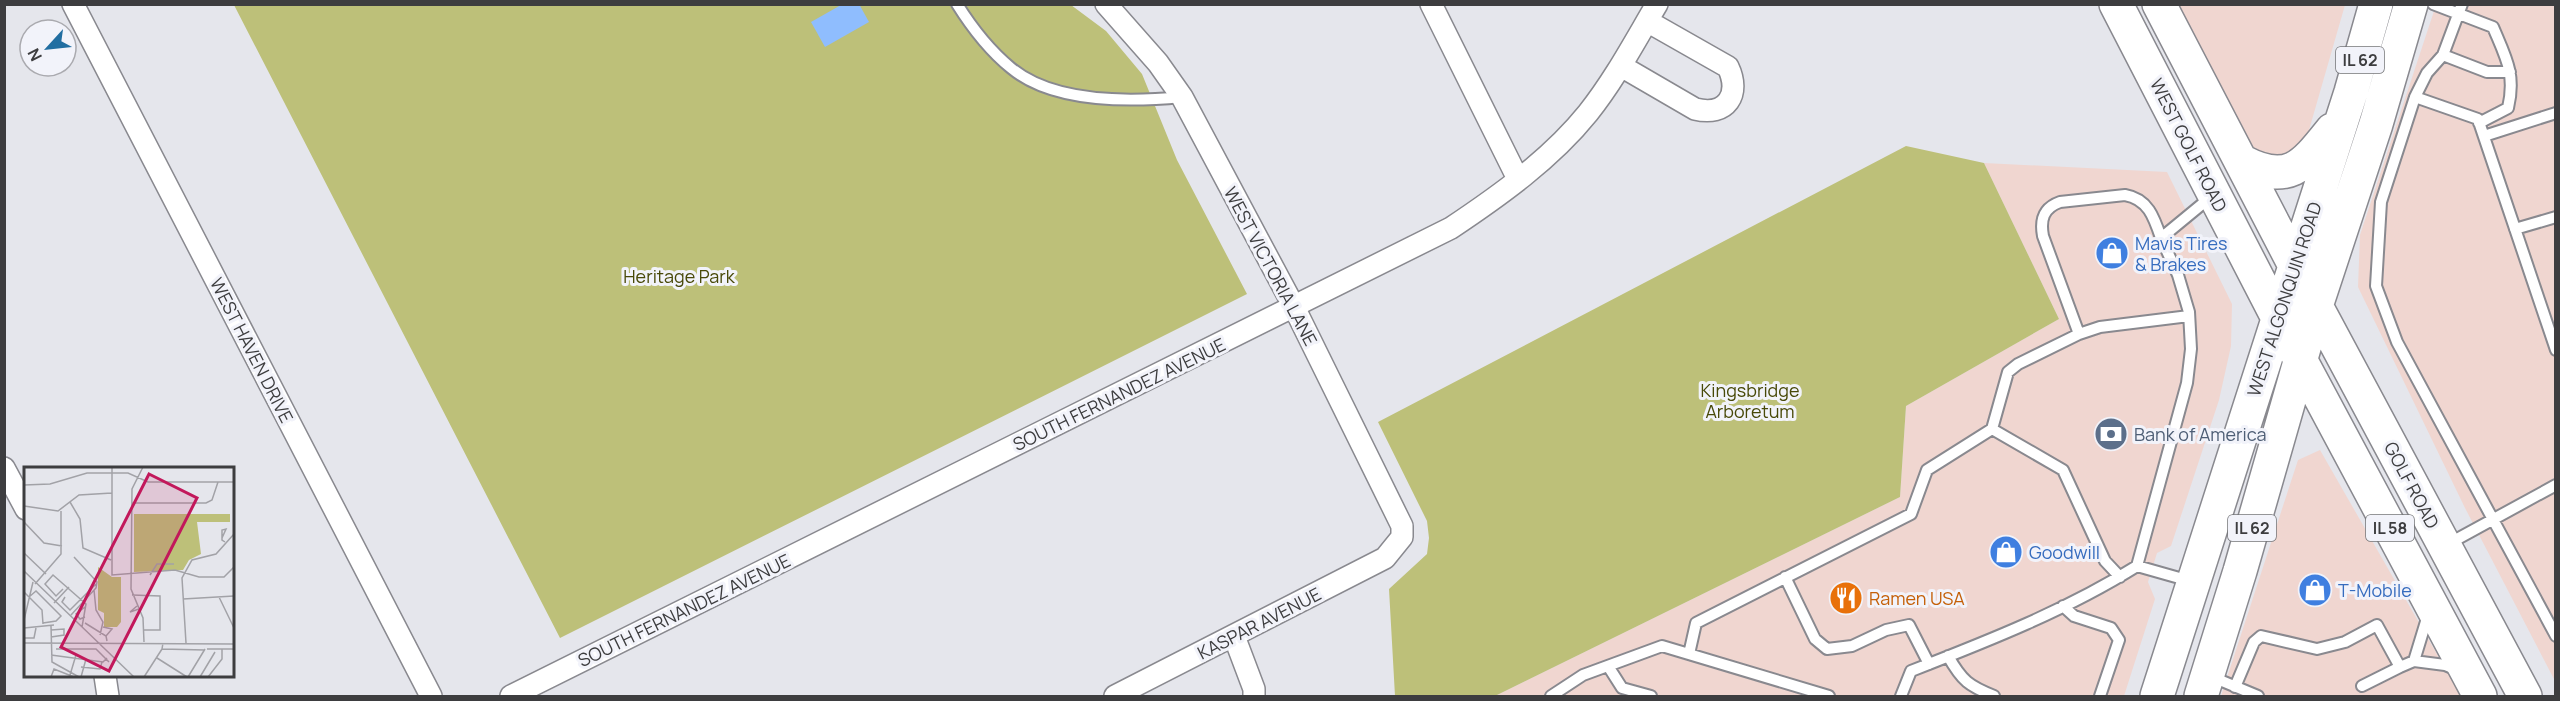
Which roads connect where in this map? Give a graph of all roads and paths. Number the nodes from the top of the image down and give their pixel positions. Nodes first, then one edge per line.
1 (73, 4) edge
2 (957, 4) edge
3 (1106, 4) edge
4 (1431, 4) edge
5 (2116, 4) edge
6 (2158, 4) edge
7 (2376, 4) edge
8 (2411, 4) edge
9 (2433, 4) edge
10 (2460, 9) edge
11 (1652, 13) edge
12 (2443, 55) junction
13 (1621, 66) junction
14 (2510, 72) junction
15 (1182, 97) junction
16 (2415, 97) junction
17 (2556, 113) edge
18 (2344, 114) junction
19 (2479, 123) junction
20 (2484, 136) junction
21 (2243, 162) junction
22 (1518, 179) junction
23 (2215, 194) junction
24 (2556, 217) edge
25 (2515, 229) junction
26 (2161, 238) junction
27 (2295, 265) junction
28 (2316, 306) junction
29 (1294, 307) junction
30 (2189, 316) junction
31 (2278, 318) junction
32 (2079, 334) junction
33 (2554, 343) edge
34 (2300, 359) junction
35 (1992, 429) junction
36 (4, 468) edge
37 (2556, 486) edge
38 (24, 505) edge
39 (2493, 521) junction
40 (1398, 544) joint
41 (2445, 546) junction
42 (2137, 566) junction
43 (2120, 577) junction
44 (1785, 578) junction
45 (2194, 582) junction
46 (2430, 603) junction
47 (2063, 606) junction
48 (1234, 636) junction
49 (2556, 636) edge
50 (1689, 654) junction
51 (1948, 656) junction
52 (2414, 661) junction
53 (1929, 664) junction
54 (1608, 666) junction
55 (2400, 667) junction
56 (105, 677) edge
57 (2214, 686) edge
58 (2362, 686) dead end
59 (2474, 686) edge
60 (108, 696) edge
61 (431, 696) edge
62 (511, 696) edge
63 (1115, 696) edge
64 (1254, 696) edge
65 (1551, 696) edge
66 (1651, 696) edge
67 (1829, 696) edge
68 (1901, 696) edge
69 (1994, 696) edge
70 (2100, 696) edge
71 (2157, 696) edge
72 (2258, 696) edge
73 (2525, 696) edge

1 - 61 street, WEST HAVEN DRIVE
2 - 15 lane
3 - 15 street, WEST VICTORIA LANE
4 - 22 street
5 - 23 main road, WEST GOLF ROAD / IL 58
6 - 21 main road, IL 58
7 - 18 main road, WEST ALGONQUIN ROAD / IL 62
8 - 28 main road, WEST ALGONQUIN ROAD / IL 62
9 - 10 lane
10 - 12 lane
10 - 14 lane
11 - 13 street, SOUTH FERNANDEZ AVENUE
11 - 13 street
12 - 14 lane
12 - 16 lane
13 - 22 street, SOUTH FERNANDEZ AVENUE
14 - 19 lane
15 - 29 street, WEST VICTORIA LANE
16 - 19 lane
16 - 39 lane
17 - 20 lane
18 - 21 main road
18 - 27 main road, WEST ALGONQUIN ROAD / IL 62
19 - 20 lane
20 - 25 lane
21 - 27 main road, IL 58
22 - 29 street, SOUTH FERNANDEZ AVENUE
23 - 26 lane
23 - 31 main road, WEST GOLF ROAD / IL 58
24 - 25 lane
25 - 33 lane
26 - 30 lane
26 - 32 lane
27 - 28 main road, IL 58
27 - 31 main road, WEST ALGONQUIN ROAD / IL 62
28 - 34 main road, WEST ALGONQUIN ROAD / IL 62
28 - 41 main road, GOLF ROAD / IL 58
29 - 40 street, WEST VICTORIA LANE
29 - 62 street, SOUTH FERNANDEZ AVENUE
30 - 32 lane
30 - 42 lane
31 - 34 main road, IL 58
31 - 45 main road, WEST ALGONQUIN ROAD / IL 62
32 - 35 lane
34 - 46 main road, IL 58
34 - 57 main road, WEST ALGONQUIN ROAD / IL 62
35 - 43 lane
35 - 44 lane
36 - 38 street
37 - 39 lane
39 - 41 lane
39 - 49 lane
40 - 48 street, KASPAR AVENUE
41 - 73 main road, GOLF ROAD / IL 58
42 - 43 lane
42 - 45 lane
43 - 47 lane
44 - 50 lane
44 - 53 lane
45 - 71 main road, WEST ALGONQUIN ROAD / IL 62
46 - 52 lane
46 - 59 main road, IL 58
47 - 51 lane
47 - 70 lane
48 - 63 street, KASPAR AVENUE
48 - 64 street
50 - 54 lane
50 - 67 lane
51 - 53 lane
51 - 69 lane
52 - 55 lane
52 - 59 lane
53 - 68 lane
54 - 65 lane
54 - 66 lane
55 - 57 lane
55 - 58 lane
56 - 60 street
57 - 72 lane

